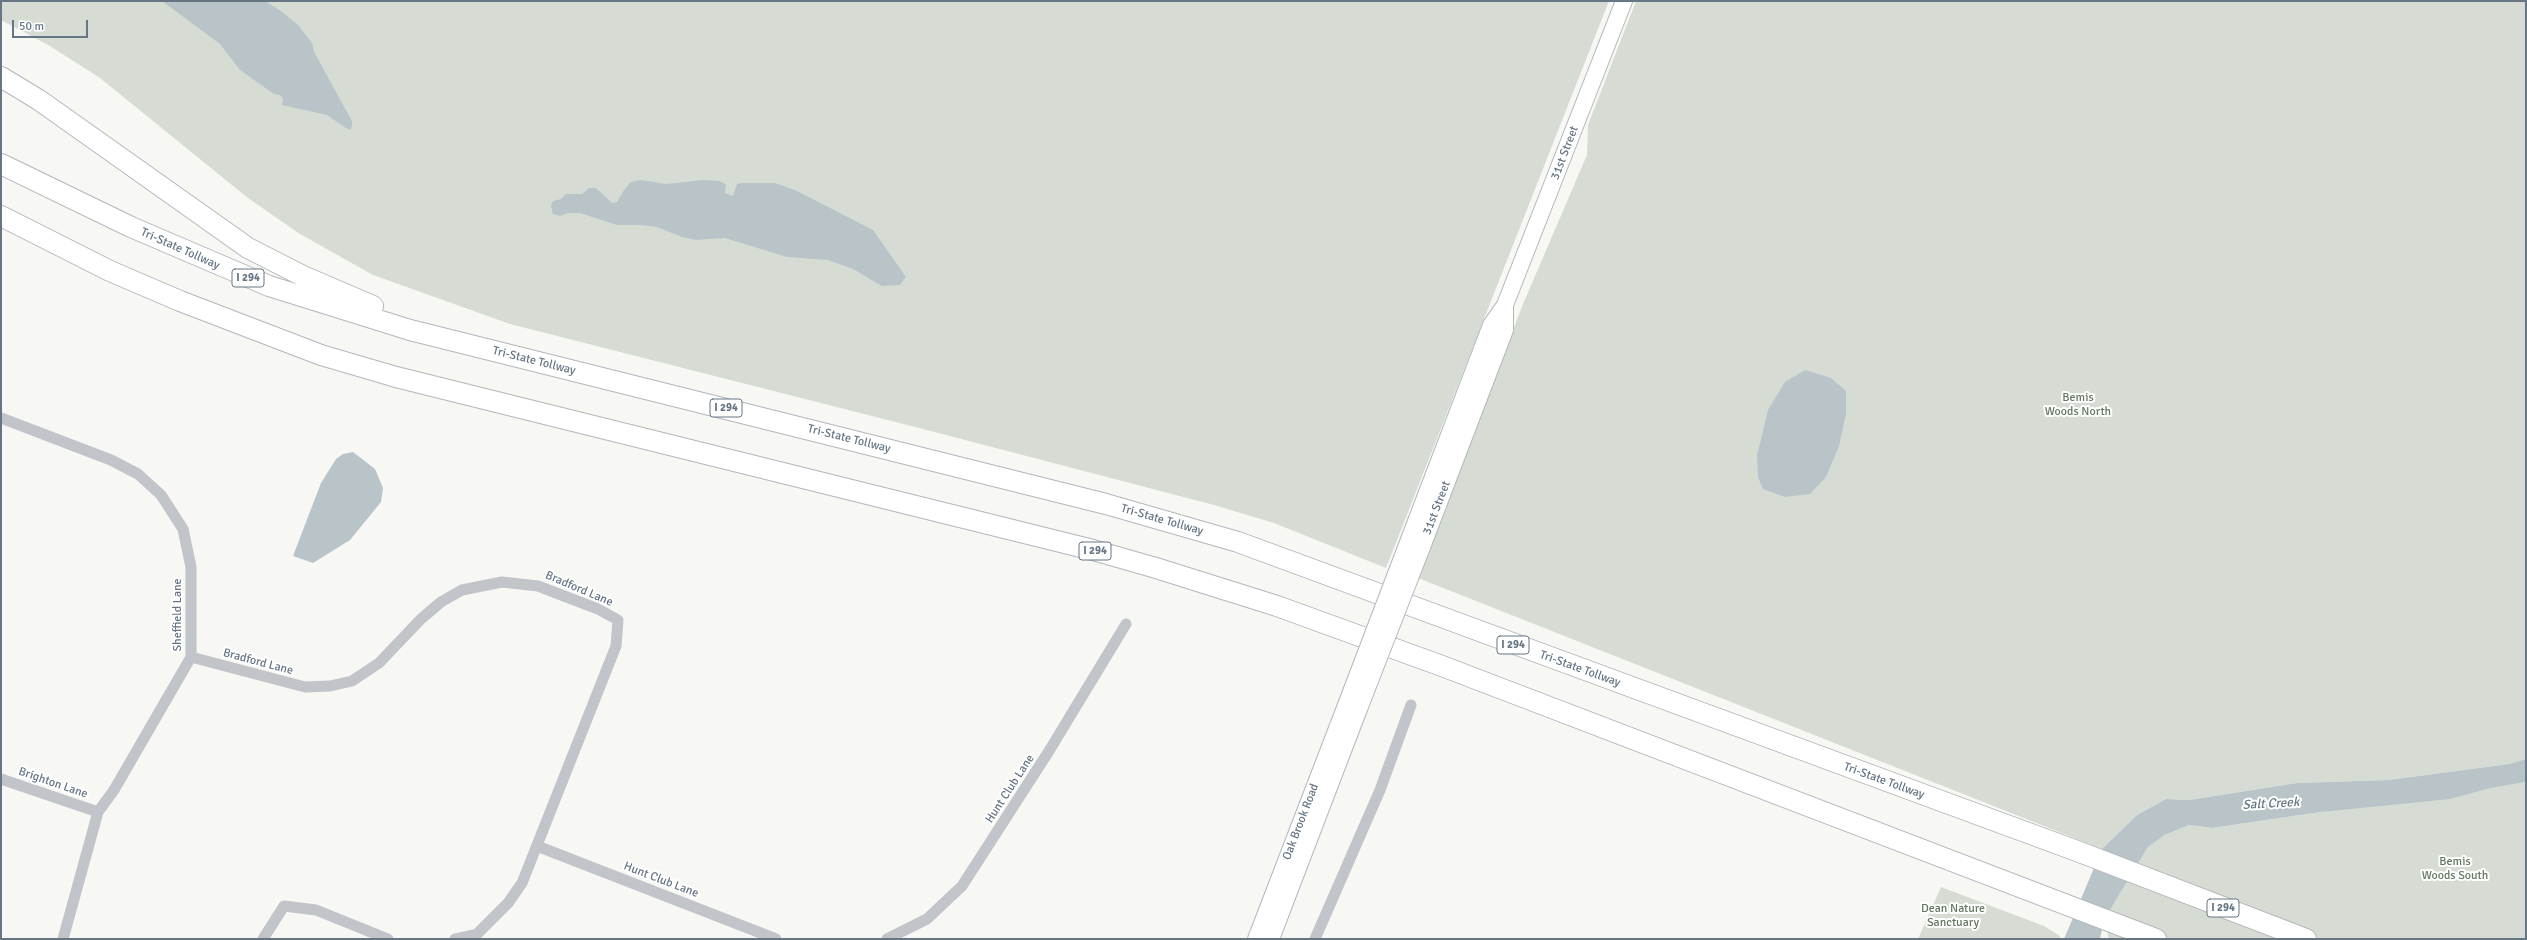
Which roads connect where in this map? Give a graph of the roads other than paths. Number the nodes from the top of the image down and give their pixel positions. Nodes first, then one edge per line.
1 (1624, 1) edge
2 (1, 77) edge
3 (1, 164) edge
4 (1, 216) edge
5 (1, 225) edge
6 (110, 270) junction
7 (509, 355) junction
8 (1, 418) edge
9 (1126, 624) dead end
10 (191, 657) junction
11 (1411, 705) dead end
12 (1352, 707) junction
13 (1, 779) edge
14 (98, 812) junction
15 (537, 846) junction
16 (474, 937) edge
17 (63, 939) edge
18 (263, 939) edge
19 (388, 939) edge
20 (455, 939) edge
21 (776, 939) edge
22 (887, 939) edge
23 (1256, 939) edge
24 (1271, 939) edge
25 (1315, 939) edge
26 (2156, 939) edge
27 (2306, 939) edge

1 - 12 main road, 31st Street, bridge
2 - 7 highway
3 - 7 highway, Tri-State Tollway / I 294
4 - 6 highway, I 294
5 - 6 highway
6 - 26 highway, I 294
7 - 27 highway, Tri-State Tollway / I 294
8 - 10 street, Sheffield Lane
9 - 22 street, Hunt Club Lane
10 - 14 street, Sheffield Lane
10 - 15 street, Bradford Lane
11 - 25 street
12 - 23 main road, Oak Brook Road
12 - 24 main road, Oak Brook Road
13 - 14 street, Brighton Lane
14 - 17 street, Sheffield Lane
15 - 16 street, Bradford Lane
15 - 21 street, Hunt Club Lane
16 - 20 street, Bradford Lane
18 - 19 street

